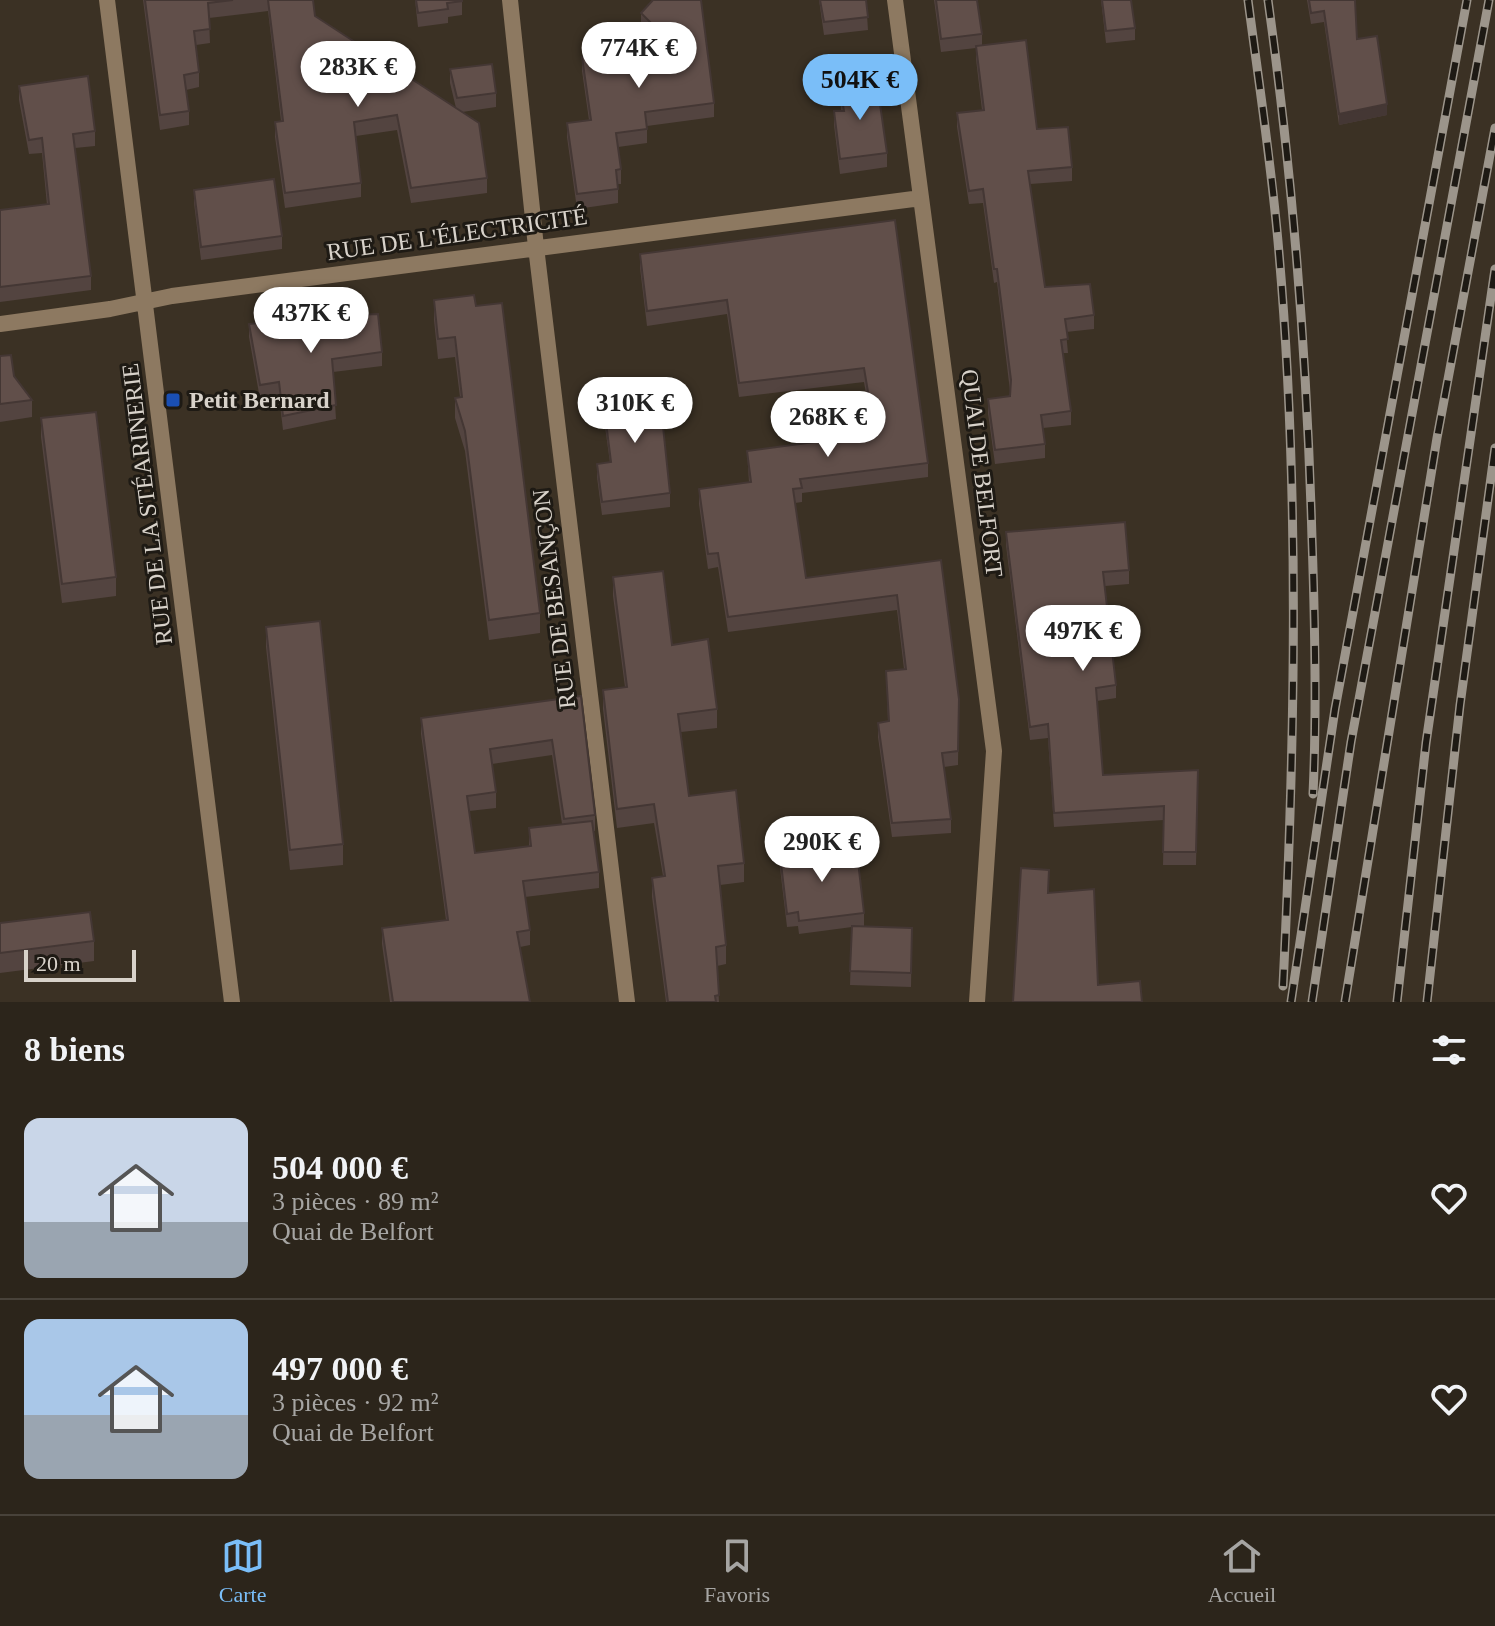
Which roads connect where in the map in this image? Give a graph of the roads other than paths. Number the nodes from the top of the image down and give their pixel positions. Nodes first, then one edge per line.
1 (107, 0) edge
2 (510, 0) edge
3 (895, 0) edge
4 (921, 198) junction
5 (536, 247) junction
6 (146, 300) junction
7 (0, 324) edge
8 (232, 1002) edge
9 (627, 1002) edge
10 (977, 1002) edge

1 - 6 street, RUE DE LA STÉARINERIE
2 - 5 street, RUE DE BESANÇON
3 - 4 street, QUAI DE BELFORT
4 - 5 street, RUE DE L'ÉLECTRICITÉ
4 - 10 street, QUAI DE BELFORT
5 - 6 street, RUE DE L'ÉLECTRICITÉ
5 - 9 street, RUE DE BESANÇON
6 - 7 street, RUE DE L'ÉLECTRICITÉ
6 - 8 street, RUE DE LA STÉARINERIE

